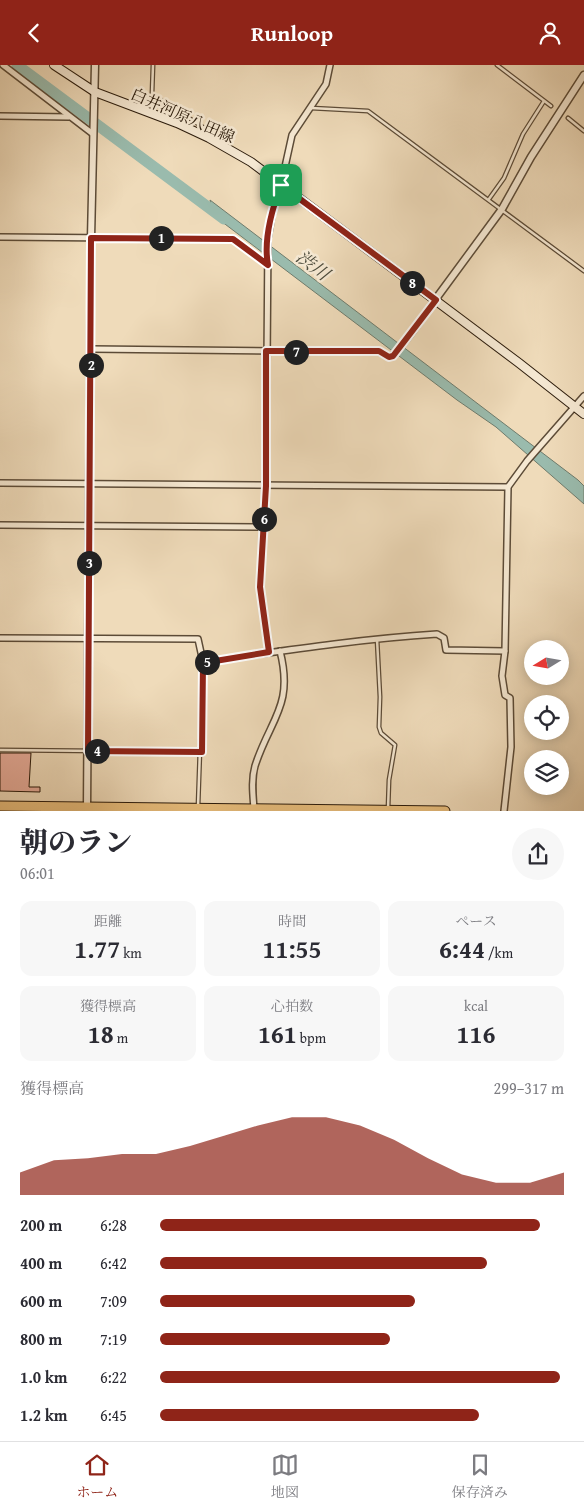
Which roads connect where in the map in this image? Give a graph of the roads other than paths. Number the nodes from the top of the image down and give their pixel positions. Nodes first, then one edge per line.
1 (3, 65) edge
2 (54, 65) edge
3 (95, 65) edge
4 (153, 65) edge
5 (330, 65) edge
6 (497, 65) edge
7 (584, 75) edge
8 (95, 92) junction
9 (544, 101) junction
10 (551, 105) dead end
11 (310, 108) junction
12 (0, 116) edge
13 (70, 117) junction
14 (568, 118) dead end
15 (584, 131) edge
16 (93, 132) junction
17 (210, 138) junction
18 (281, 185) junction
19 (489, 199) junction
20 (502, 209) junction
21 (0, 237) edge
22 (91, 238) junction
23 (267, 262) junction
24 (584, 271) edge
25 (436, 300) junction
26 (91, 349) junction
27 (266, 351) junction
28 (584, 396) edge
29 (575, 407) junction
30 (584, 414) edge
31 (0, 483) edge
32 (90, 484) junction
33 (266, 486) junction
34 (508, 487) junction
35 (0, 525) edge
36 (89, 526) junction
37 (264, 527) junction
38 (89, 637) junction
39 (0, 638) edge
40 (377, 638) junction
41 (280, 651) junction
42 (505, 651) junction
43 (269, 652) junction
44 (203, 663) junction
45 (0, 750) edge
46 (88, 751) junction
47 (202, 752) junction
48 (0, 805) edge
49 (198, 808) junction
50 (88, 809) edge
51 (254, 810) edge
52 (388, 810) edge
53 (376, 811) edge
54 (431, 811) edge
55 (445, 811) edge
56 (504, 811) edge

1 - 13 street
2 - 8 main road, 白井河原八田線
3 - 8 street
4 - 17 lane
5 - 11 street
6 - 9 lane
7 - 20 street
8 - 16 street
8 - 17 main road, 白井河原八田線
9 - 10 lane
9 - 19 lane
11 - 18 street
11 - 19 lane
12 - 13 street
13 - 16 street
14 - 15 lane
16 - 22 street
17 - 18 main road, 白井河原八田線
18 - 23 street
18 - 25 main road, 白井河原八田線
19 - 20 lane
20 - 24 lane
20 - 25 street
21 - 22 street
22 - 23 street
22 - 26 street
23 - 27 street
25 - 27 street
25 - 29 main road, 白井河原八田線
26 - 27 street
26 - 32 street
27 - 33 street
28 - 29 street
29 - 30 main road, 白井河原八田線
29 - 34 street
31 - 32 street
32 - 33 street
32 - 36 street
33 - 34 street
33 - 37 street
34 - 42 street
35 - 36 street
36 - 37 street
36 - 38 street
37 - 43 street
38 - 39 street
38 - 44 street
38 - 46 street
40 - 41 street
40 - 42 street
40 - 52 lane
41 - 43 street
41 - 51 street
42 - 56 street
43 - 44 street
44 - 47 lane
45 - 46 lane
46 - 47 lane
46 - 50 street
47 - 49 lane
48 - 50 highway
49 - 50 highway
49 - 51 highway
51 - 53 highway
52 - 53 highway
52 - 54 highway
54 - 55 highway

